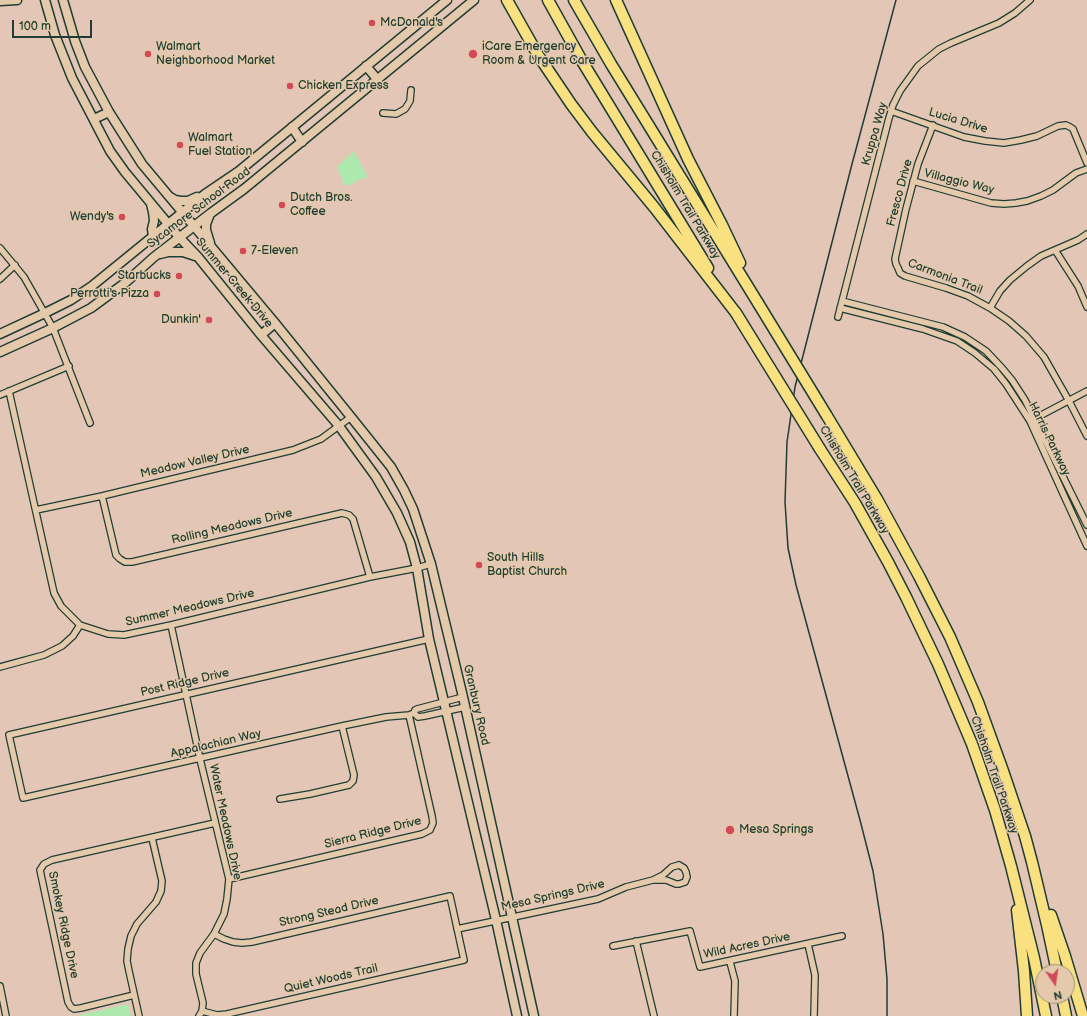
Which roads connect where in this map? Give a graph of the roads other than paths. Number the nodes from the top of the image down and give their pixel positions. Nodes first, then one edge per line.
1 (18, 0) edge
2 (45, 0) edge
3 (63, 0) edge
4 (474, 0) edge
5 (507, 0) edge
6 (548, 0) edge
7 (574, 0) edge
8 (616, 0) edge
9 (1030, 0) edge
10 (0, 1) edge
11 (442, 1) edge
12 (366, 66) junction
13 (377, 79) junction
14 (411, 90) dead end
15 (891, 110) junction
16 (109, 112) junction
17 (383, 113) dead end
18 (94, 119) junction
19 (933, 125) junction
20 (292, 127) junction
21 (302, 142) junction
22 (1087, 162) edge
23 (1087, 169) edge
24 (912, 181) junction
25 (205, 194) junction
26 (168, 196) junction
27 (150, 202) junction
28 (182, 212) junction
29 (211, 213) junction
30 (168, 224) junction
31 (194, 226) junction
32 (1087, 234) edge
33 (153, 237) junction
34 (179, 237) junction
35 (211, 247) junction
36 (0, 248) edge
37 (1055, 250) junction
38 (154, 257) junction
39 (198, 257) junction
40 (15, 266) junction
41 (898, 268) joint
42 (0, 279) edge
43 (842, 301) junction
44 (758, 303) junction
45 (1087, 307) edge
46 (840, 308) junction
47 (990, 308) junction
48 (45, 313) junction
49 (736, 313) junction
50 (838, 317) dead end
51 (275, 323) junction
52 (53, 328) junction
53 (0, 334) edge
54 (261, 335) junction
55 (0, 352) edge
56 (69, 366) junction
57 (9, 391) junction
58 (1087, 391) edge
59 (0, 395) edge
60 (1069, 401) junction
61 (351, 417) junction
62 (1033, 420) junction
63 (90, 423) dead end
64 (339, 426) junction
65 (1087, 436) edge
66 (102, 496) junction
67 (36, 510) junction
68 (1087, 525) edge
69 (1085, 535) edge
70 (1087, 546) edge
71 (431, 564) junction
72 (417, 568) junction
73 (370, 577) junction
74 (80, 625) junction
75 (171, 625) junction
76 (429, 639) junction
77 (0, 667) edge
78 (186, 694) junction
79 (463, 698) junction
80 (444, 702) junction
81 (465, 707) junction
82 (447, 711) junction
83 (411, 714) junction
84 (342, 726) junction
85 (200, 759) junction
86 (23, 798) joint
87 (280, 799) dead end
88 (215, 823) junction
89 (152, 838) junction
90 (1032, 862) junction
91 (1011, 866) junction
92 (229, 879) junction
93 (653, 880) junction
94 (512, 917) junction
95 (496, 920) junction
96 (457, 929) junction
97 (214, 934) junction
98 (842, 936) dead end
99 (636, 942) junction
100 (808, 944) junction
101 (613, 946) dead end
102 (730, 962) junction
103 (1055, 964) edge
104 (0, 986) edge
105 (134, 995) junction
106 (1064, 1004) edge
107 (201, 1014) edge
108 (6, 1016) edge
109 (139, 1016) edge
110 (517, 1016) edge
111 (534, 1016) edge
112 (654, 1016) edge
113 (734, 1016) edge
114 (814, 1016) edge
115 (1027, 1016) edge
116 (1046, 1016) edge
117 (1066, 1016) edge
118 (1083, 1016) edge

1 - 10 main road
2 - 18 main road, Summer Creek Drive
3 - 16 main road, Summer Creek Drive
4 - 13 main road, Sycamore School Road
5 - 49 highway
6 - 49 highway, Chisholm Trail Parkway
7 - 44 highway, Chisholm Trail Parkway
8 - 44 highway
9 - 15 street, Kruppa Way
11 - 12 main road, Sycamore School Road
12 - 13 main road
12 - 20 main road, Sycamore School Road
13 - 21 main road, Sycamore School Road
14 - 17 street
15 - 19 street, Lucia Drive
15 - 43 street, Kruppa Way
16 - 18 main road
16 - 26 main road, Summer Creek Drive
18 - 27 main road, Summer Creek Drive
19 - 22 street, Lucia Drive
19 - 24 street, Fresco Drive
20 - 21 main road
20 - 25 main road, Sycamore School Road
21 - 29 main road, Sycamore School Road
23 - 24 street, Villaggio Way
24 - 41 street, Fresco Drive
25 - 26 main road
25 - 28 main road, Sycamore School Road
26 - 28 main road, Summer Creek Drive
27 - 30 main road, Summer Creek Drive
27 - 33 main road
28 - 30 main road, Sycamore School Road
28 - 31 main road, Summer Creek Drive
29 - 31 main road, Sycamore School Road
29 - 35 main road
30 - 33 main road, Sycamore School Road
30 - 34 main road, Summer Creek Drive
31 - 34 main road, Sycamore School Road
31 - 35 main road, Summer Creek Drive
32 - 37 street
33 - 48 main road, Sycamore School Road
34 - 38 main road, Sycamore School Road
34 - 39 main road, Summer Creek Drive
35 - 51 main road, Summer Creek Drive
36 - 40 street
37 - 45 street
37 - 47 street
38 - 39 main road
38 - 52 main road, Sycamore School Road
39 - 54 main road, Summer Creek Drive
40 - 42 street
40 - 48 street
41 - 47 street, Carmonia Trail
43 - 46 street, Kruppa Way
43 - 62 street, Harris Parkway
44 - 90 highway, Chisholm Trail Parkway, bridge
46 - 50 street, Kruppa Way
46 - 62 street, Harris Parkway
47 - 60 street, Carmonia Trail
48 - 52 street
48 - 53 main road, Sycamore School Road
49 - 91 highway, Chisholm Trail Parkway, bridge
51 - 54 main road
51 - 61 main road, Summer Creek Drive
52 - 55 main road, Sycamore School Road
52 - 56 street
54 - 64 main road, Summer Creek Drive
56 - 57 street
56 - 63 street
57 - 59 street
57 - 67 street, Summer Meadows Drive
58 - 60 street
60 - 62 street
60 - 65 street, Carmonia Trail
61 - 64 street, Meadow Valley Drive
61 - 71 main road, Granbury Road
62 - 68 street, Harris Parkway
62 - 69 street, Harris Parkway
64 - 66 street, Meadow Valley Drive
64 - 72 main road
66 - 67 street, Meadow Valley Drive
66 - 73 street, Rolling Meadows Drive
67 - 74 street, Summer Meadows Drive
69 - 70 street, Harris Parkway
71 - 72 street, Summer Meadows Drive
71 - 79 main road, Granbury Road
72 - 73 street, Summer Meadows Drive
72 - 76 main road
73 - 75 street, Summer Meadows Drive
74 - 75 street, Summer Meadows Drive
74 - 77 street
75 - 78 street, Water Meadows Drive
76 - 78 street, Post Ridge Drive
76 - 80 main road
78 - 85 street, Water Meadows Drive
78 - 86 street, Post Ridge Drive
79 - 80 street, Appalachian Way
79 - 81 main road, Granbury Road
80 - 82 main road
80 - 83 street, Appalachian Way
81 - 82 street, Appalachian Way
81 - 94 main road, Granbury Road
82 - 83 street, Appalachian Way
82 - 95 main road
83 - 84 street, Appalachian Way
83 - 92 street, Sierra Ridge Drive
84 - 85 street, Appalachian Way
84 - 87 street
85 - 86 street, Appalachian Way
85 - 88 street, Water Meadows Drive
88 - 89 street, Smokey Ridge Drive
88 - 92 street, Water Meadows Drive
89 - 105 street
89 - 105 street, Smokey Ridge Drive
90 - 103 highway, Chisholm Trail Parkway
90 - 118 highway
91 - 115 highway
91 - 116 highway, Chisholm Trail Parkway
92 - 97 street, Water Meadows Drive
93 - 93 street, Mesa Springs Drive
93 - 94 street, Mesa Springs Drive
94 - 95 street, Mesa Springs Drive
94 - 111 main road, Granbury Road
95 - 96 street, Mesa Springs Drive
95 - 110 main road
96 - 97 street, Strong Stead Drive
96 - 107 street, Quiet Woods Trail
97 - 107 street, Water Meadows Drive
98 - 100 street, Wild Acres Drive
99 - 101 street, Wild Acres Drive
99 - 102 street, Wild Acres Drive
99 - 112 street
100 - 102 street, Wild Acres Drive
100 - 114 street
102 - 113 street
104 - 108 street
105 - 109 street
106 - 117 highway

